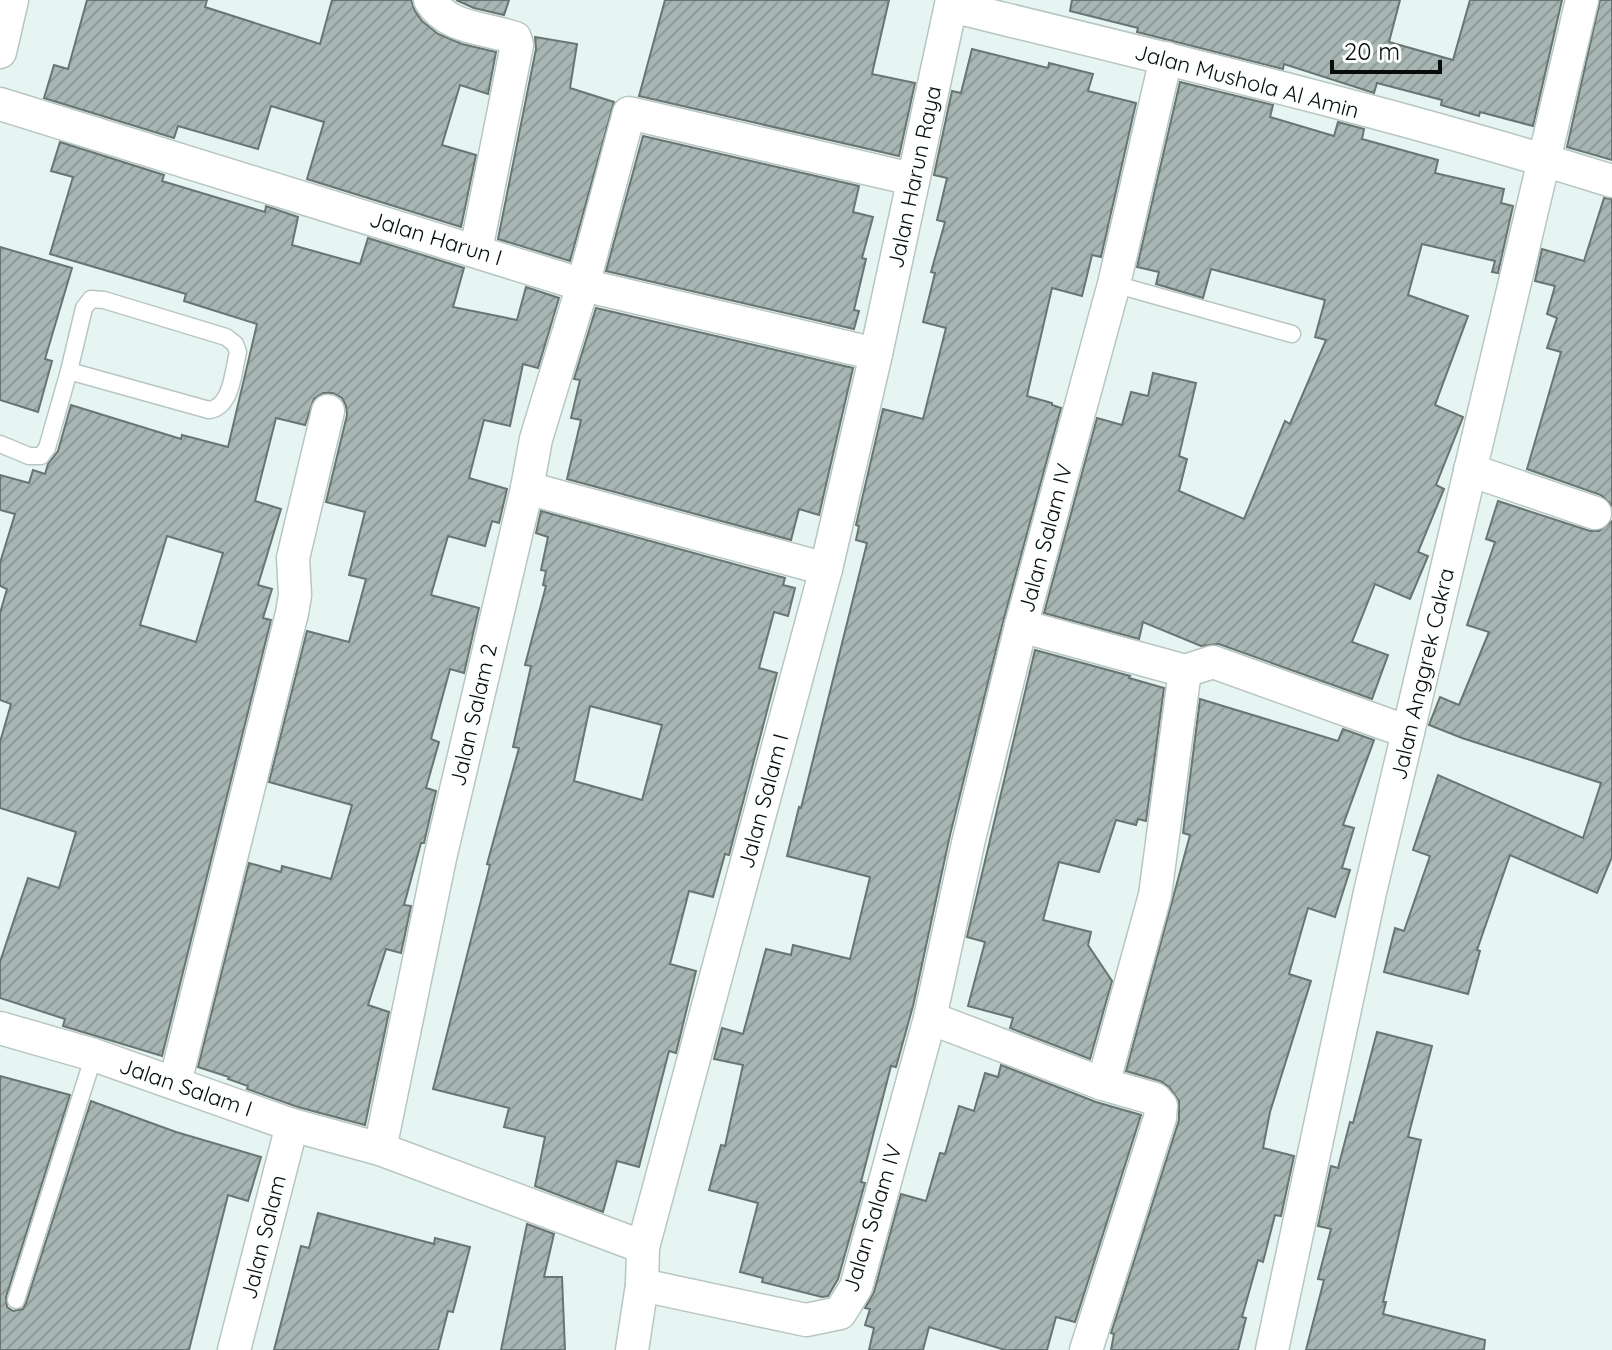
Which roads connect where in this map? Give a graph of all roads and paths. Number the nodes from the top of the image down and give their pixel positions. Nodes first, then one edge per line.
1 (12, 0) edge
2 (430, 0) edge
3 (1582, 0) edge
4 (952, 3) edge
5 (0, 52) edge
6 (1166, 58) junction
7 (0, 104) edge
8 (1543, 159) junction
9 (912, 179) junction
10 (1612, 181) edge
11 (476, 250) junction
12 (1114, 284) junction
13 (583, 285) junction
14 (1292, 334) dead end
15 (876, 354) junction
16 (69, 371) junction
17 (328, 411) dead end
18 (0, 444) edge
19 (1470, 470) junction
20 (527, 488) junction
21 (1595, 513) dead end
22 (826, 569) junction
23 (1021, 626) junction
24 (1185, 671) junction
25 (1408, 732) junction
26 (930, 1018) junction
27 (0, 1028) edge
28 (94, 1055) junction
29 (175, 1083) junction
30 (1103, 1084) junction
31 (292, 1125) junction
32 (380, 1149) junction
33 (643, 1247) junction
34 (642, 1285) junction
35 (16, 1300) dead end
36 (234, 1350) edge
37 (632, 1350) edge
38 (1086, 1350) edge
39 (1272, 1350) edge

1 - 5 street
2 - 11 street
3 - 8 street, Jalan Anggrek Cakra
4 - 6 street, Jalan Mushola Al Amin
4 - 9 street, Jalan Harun Raya
6 - 8 street, Jalan Mushola Al Amin
6 - 12 street, Jalan Salam IV
7 - 11 street, Jalan Harun I
8 - 10 street, Jalan Mushola Al Amin
8 - 19 street, Jalan Anggrek Cakra
9 - 13 street, Jalan Salam 2
9 - 15 street, Jalan Harun Raya
11 - 13 street, Jalan Harun I
12 - 14 lane
12 - 23 street, Jalan Salam IV
13 - 15 street, Jalan Harun I
13 - 20 street, Jalan Salam 2
15 - 22 street, Jalan Salam I
16 - 16 lane
16 - 18 lane
17 - 29 street
19 - 21 street
19 - 25 street, Jalan Anggrek Cakra
20 - 22 street
20 - 32 street, Jalan Salam 2
22 - 33 street, Jalan Salam I
23 - 24 street
23 - 26 street, Jalan Salam IV
24 - 25 street
24 - 30 street
25 - 39 street, Jalan Anggrek Cakra
26 - 30 street
26 - 34 street, Jalan Salam IV
27 - 28 street, Jalan Salam I
28 - 29 street, Jalan Salam I
28 - 35 lane
29 - 31 street, Jalan Salam I
30 - 38 street
31 - 32 street, Jalan Salam I
31 - 36 street, Jalan Salam
32 - 33 street, Jalan Salam I
33 - 34 street, Jalan Salam I
34 - 37 street, Jalan Salam I

